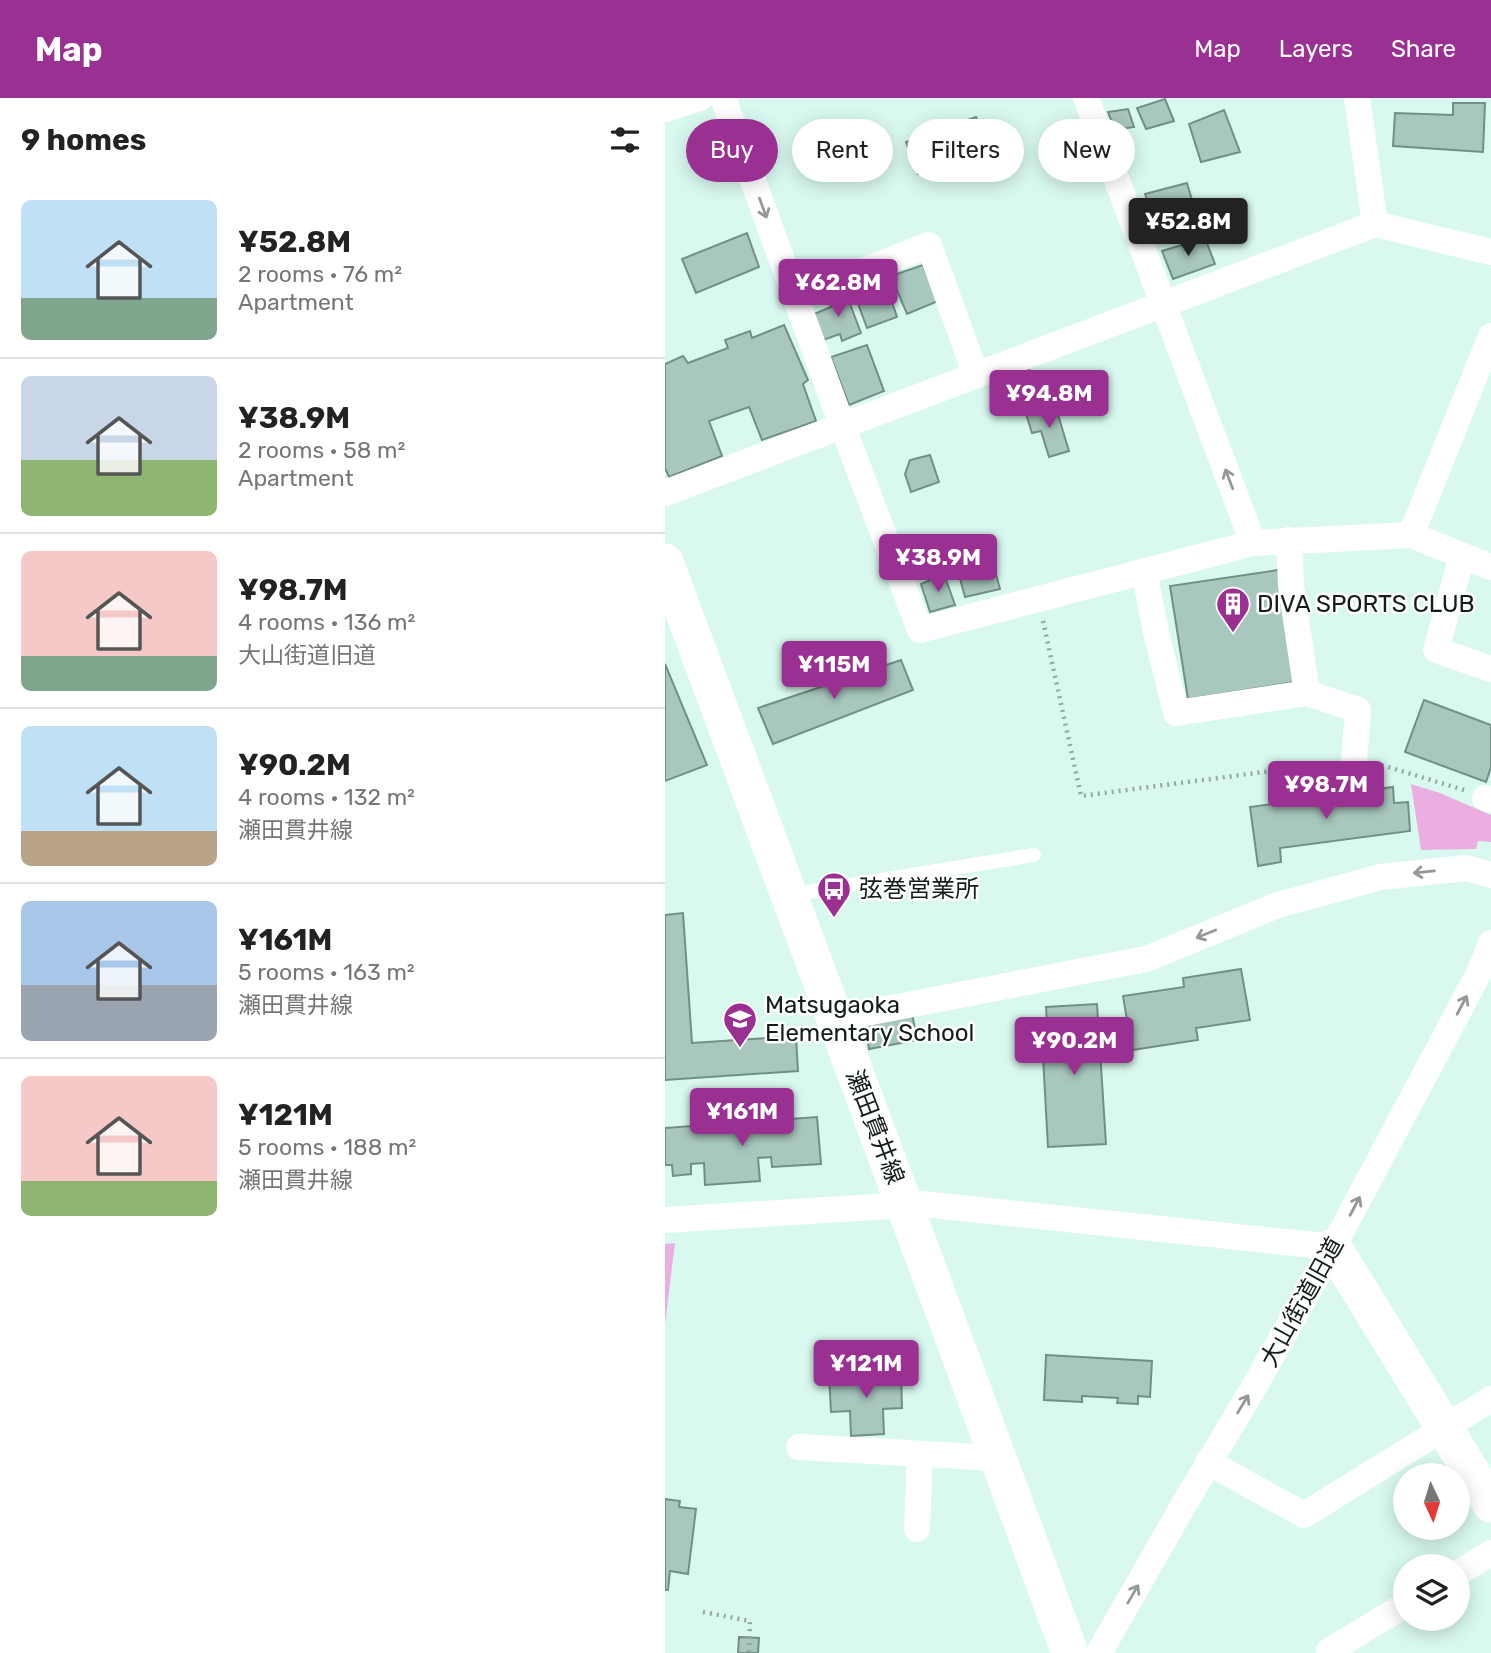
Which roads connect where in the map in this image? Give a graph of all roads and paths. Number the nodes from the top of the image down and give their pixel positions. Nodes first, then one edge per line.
1 (700, 98) edge
2 (723, 98) edge
3 (1086, 98) edge
4 (1357, 98) edge
5 (665, 109) edge
6 (1375, 225) junction
7 (1491, 252) edge
8 (795, 297) junction
9 (1163, 304) junction
10 (1491, 336) edge
11 (976, 375) junction
12 (842, 425) junction
13 (665, 493) edge
14 (1411, 535) junction
15 (1289, 540) junction
16 (1253, 543) junction
17 (1462, 556) junction
18 (665, 562) edge
19 (1491, 567) edge
20 (1144, 571) junction
21 (1038, 599) junction
22 (1491, 669) edge
23 (1307, 693) junction
24 (1354, 761) junction
25 (1488, 799) edge
26 (1034, 855) dead end
27 (1491, 875) edge
28 (789, 895) junction
29 (1491, 943) edge
30 (835, 1019) junction
31 (904, 1204) junction
32 (665, 1220) edge
33 (1333, 1247) junction
34 (1491, 1399) edge
35 (1445, 1429) junction
36 (799, 1447) dead end
37 (920, 1454) junction
38 (997, 1458) junction
39 (1208, 1462) junction
40 (1491, 1503) edge
41 (917, 1529) dead end
42 (1491, 1553) edge
43 (1470, 1566) edge
44 (703, 1612) dead end
45 (1393, 1612) edge
46 (1329, 1651) dead end
47 (749, 1653) edge
48 (1070, 1653) edge
49 (1099, 1653) edge

1 - 5 street
2 -> 8 street
3 - 9 street
4 - 6 street
6 - 7 street
6 - 9 street
8 - 11 street
8 - 12 street
9 - 11 street
16 -> 9 street
10 - 14 street
11 - 12 street
12 - 13 street
12 - 21 street
14 - 15 street
14 - 17 street
15 - 16 street
15 - 23 street
16 - 20 street
17 - 19 street
17 - 22 street
18 - 28 main road, 瀬田貫井線
20 - 21 street
20 - 23 street
21 - 24 path
23 - 24 street
24 - 25 path
26 - 28 lane
27 -> 30 street
28 - 30 main road, 瀬田貫井線
33 -> 29 street, 大山街道旧道
30 - 31 main road, 瀬田貫井線
31 - 32 street
31 - 33 street
31 - 38 main road, 瀬田貫井線
33 - 35 main road
39 -> 33 street, 大山街道旧道
34 - 35 street
35 - 39 street
35 - 40 main road
36 - 37 street
37 - 38 street
37 - 41 street
38 - 48 main road, 瀬田貫井線
49 -> 39 street, 大山街道旧道
42 - 43 street
44 - 47 path
45 - 46 street

